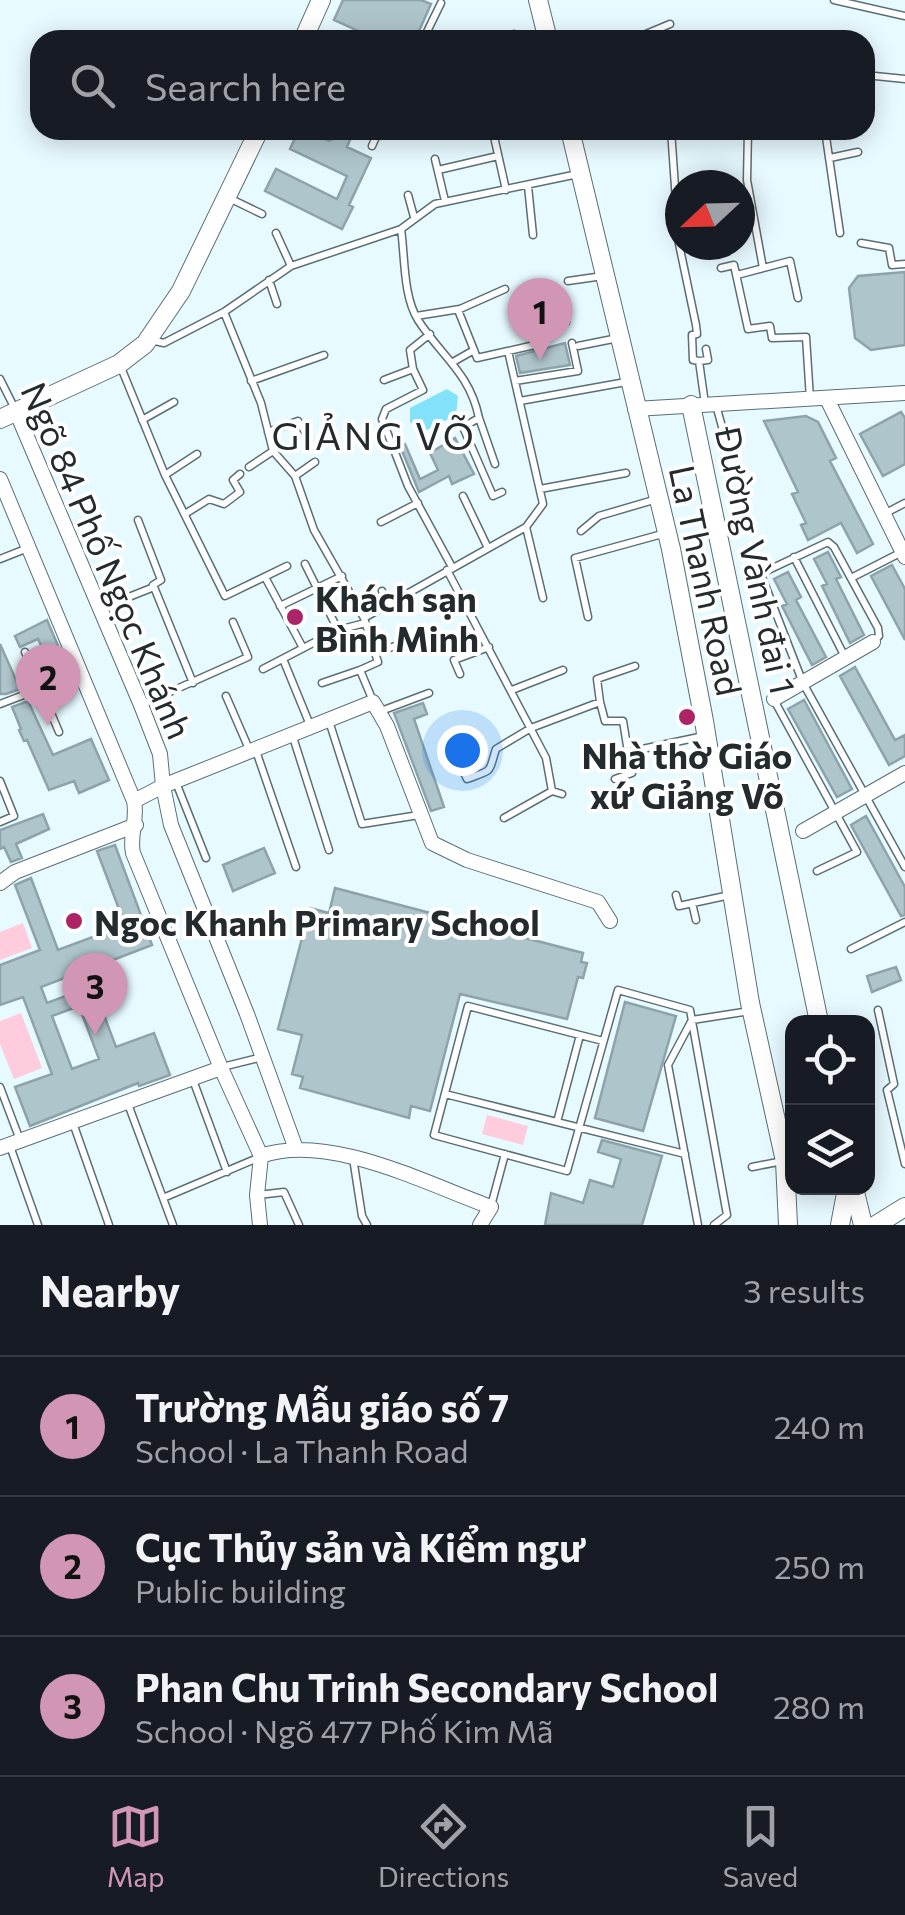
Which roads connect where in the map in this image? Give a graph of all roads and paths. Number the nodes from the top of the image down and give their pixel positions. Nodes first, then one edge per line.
1 (321, 0) edge
2 (538, 0) edge
3 (552, 0) edge
4 (834, 0) edge
5 (440, 3) dead end
6 (905, 16) edge
7 (670, 24) dead end
8 (312, 30) edge
9 (428, 30) edge
10 (546, 30) edge
11 (656, 30) edge
12 (875, 76) edge
13 (905, 79) edge
14 (254, 140) edge
15 (375, 140) edge
16 (495, 140) edge
17 (572, 140) edge
18 (672, 140) edge
19 (748, 140) edge
20 (827, 140) edge
21 (372, 146) dead end
22 (858, 152) dead end
23 (498, 156) junction
24 (435, 158) dead end
25 (830, 158) junction
26 (438, 170) junction
27 (581, 174) junction
28 (528, 186) junction
29 (506, 190) junction
30 (408, 195) dead end
31 (225, 197) junction
32 (445, 200) junction
33 (262, 214) dead end
34 (414, 217) junction
35 (402, 228) junction
36 (840, 232) dead end
37 (276, 233) dead end
38 (533, 235) dead end
39 (861, 243) dead end
40 (905, 264) edge
41 (291, 266) junction
42 (721, 268) dead end
43 (764, 268) junction
44 (736, 275) junction
45 (604, 276) junction
46 (269, 280) junction
47 (568, 281) dead end
48 (505, 289) dead end
49 (798, 298) dead end
50 (277, 304) dead end
51 (458, 310) junction
52 (224, 312) junction
53 (416, 316) junction
54 (566, 322) dead end
55 (430, 334) junction
56 (619, 338) junction
57 (149, 339) junction
58 (706, 349) dead end
59 (474, 350) junction
60 (508, 351) junction
61 (324, 354) dead end
62 (700, 361) junction
63 (453, 362) junction
64 (119, 364) junction
65 (414, 369) junction
66 (0, 379) edge
67 (384, 380) dead end
68 (252, 381) junction
69 (629, 381) junction
70 (515, 382) junction
71 (905, 393) edge
72 (827, 399) junction
73 (810, 400) junction
74 (174, 402) dead end
75 (520, 402) junction
76 (704, 404) junction
77 (636, 410) junction
78 (8, 415) edge
79 (479, 418) junction
80 (142, 420) junction
81 (268, 432) junction
82 (306, 433) dead end
83 (273, 451) junction
84 (729, 452) dead end
85 (197, 454) dead end
86 (314, 462) dead end
87 (495, 464) dead end
88 (249, 467) dead end
89 (626, 473) dead end
90 (240, 474) dead end
91 (166, 475) junction
92 (295, 476) junction
93 (0, 479) edge
94 (540, 489) junction
95 (502, 492) dead end
96 (463, 496) dead end
97 (658, 499) junction
98 (418, 502) junction
99 (905, 503) edge
100 (184, 514) junction
101 (884, 514) junction
102 (138, 520) dead end
103 (381, 522) dead end
104 (526, 527) junction
105 (581, 530) dead end
106 (667, 532) junction
107 (487, 546) junction
108 (29, 547) junction
109 (904, 554) edge
110 (794, 557) junction
111 (0, 559) edge
112 (305, 564) dead end
113 (287, 566) dead end
114 (450, 568) junction
115 (760, 572) junction
116 (265, 576) junction
117 (342, 576) junction
118 (851, 578) junction
119 (747, 580) dead end
120 (154, 586) junction
121 (318, 588) junction
122 (382, 590) dead end
123 (543, 598) dead end
124 (280, 606) junction
125 (101, 608) junction
126 (363, 617) junction
127 (588, 617) dead end
128 (233, 622) dead end
129 (338, 630) junction
130 (418, 638) dead end
131 (873, 642) joint
132 (489, 647) junction
133 (302, 648) junction
134 (25, 652) dead end
135 (375, 652) junction
136 (845, 658) junction
137 (283, 659) junction
138 (635, 666) dead end
139 (262, 668) dead end
140 (360, 670) junction
141 (563, 670) dead end
142 (80, 674) junction
143 (460, 674) dead end
144 (194, 683) junction
145 (803, 683) junction
146 (322, 684) dead end
147 (41, 689) junction
148 (512, 690) junction
149 (429, 693) dead end
150 (226, 696) dead end
151 (774, 699) joint
152 (600, 702) junction
153 (0, 704) edge
154 (141, 705) junction
155 (376, 706) junction
156 (329, 720) junction
157 (310, 725) junction
158 (531, 728) junction
159 (59, 732) dead end
160 (291, 733) junction
161 (706, 735) junction
162 (252, 748) junction
163 (628, 752) junction
164 (456, 754) dead end
165 (905, 773) edge
166 (615, 779) dead end
167 (0, 781) edge
168 (169, 782) junction
169 (552, 792) junction
170 (562, 794) dead end
171 (866, 796) junction
172 (134, 801) junction
173 (837, 813) junction
174 (419, 815) junction
175 (504, 818) dead end
176 (0, 822) edge
177 (136, 825) junction
178 (803, 832) dead end
179 (329, 850) dead end
180 (206, 858) dead end
181 (296, 867) dead end
182 (905, 867) edge
183 (818, 871) dead end
184 (0, 883) edge
185 (594, 884) dead end
186 (676, 894) dead end
187 (731, 895) junction
188 (598, 902) junction
189 (692, 903) junction
190 (696, 920) dead end
191 (610, 921) dead end
192 (905, 922) edge
193 (851, 949) dead end
194 (751, 1010) junction
195 (878, 1010) dead end
196 (818, 1015) edge
197 (692, 1020) junction
198 (580, 1035) junction
199 (603, 1041) junction
200 (263, 1057) junction
201 (221, 1068) junction
202 (192, 1077) junction
203 (0, 1086) edge
204 (445, 1094) junction
205 (127, 1103) junction
206 (72, 1122) junction
207 (557, 1122) junction
208 (579, 1128) junction
209 (10, 1144) edge
210 (296, 1149) junction
211 (505, 1154) junction
212 (685, 1154) junction
213 (261, 1156) junction
214 (353, 1157) junction
215 (785, 1160) joint
216 (905, 1164) edge
217 (752, 1167) dead end
218 (227, 1172) junction
219 (257, 1195) junction
220 (787, 1195) edge
221 (848, 1195) edge
222 (852, 1195) edge
223 (163, 1198) junction
224 (905, 1206) edge
225 (491, 1208) junction
226 (38, 1225) edge
227 (109, 1225) edge
228 (173, 1225) edge
229 (260, 1225) edge
230 (299, 1225) edge
231 (367, 1225) edge
232 (480, 1225) edge
233 (488, 1225) edge
234 (698, 1225) edge
235 (714, 1225) edge
236 (788, 1225) edge
237 (840, 1225) edge
238 (863, 1225) edge
239 (876, 1225) edge

1 - 8 street
2 - 3 lane
2 - 10 street
4 - 6 lane
5 - 9 lane
7 - 11 lane
12 - 13 lane
14 - 31 street
15 - 21 lane
16 - 23 lane
17 - 27 street, La Thanh Road
18 - 62 lane
19 - 43 lane
20 - 25 lane
22 - 25 lane
23 - 26 lane
23 - 29 lane
24 - 26 lane
25 - 36 lane
26 - 32 lane
27 - 28 lane
27 - 45 street, La Thanh Road
28 - 29 lane
28 - 38 lane
29 - 32 lane
30 - 34 lane
31 - 33 lane
31 - 57 street
32 - 34 lane
34 - 35 lane
35 - 41 lane
35 - 53 lane
37 - 41 lane
39 - 40 lane
41 - 46 lane
42 - 44 lane
43 - 44 lane
43 - 49 lane
44 - 73 lane
45 - 47 lane
45 - 56 street, La Thanh Road
46 - 50 lane
46 - 52 lane
48 - 51 lane
51 - 53 lane
51 - 59 lane
52 - 57 lane
52 - 68 lane
53 - 55 lane
54 - 60 lane
55 - 63 lane
55 - 65 lane
56 - 69 street, La Thanh Road
56 - 70 lane
57 - 64 street
58 - 62 lane
59 - 60 lane
59 - 63 lane
60 - 70 lane
61 - 68 lane
62 - 76 lane
63 - 79 lane
64 - 78 street
64 - 80 lane
65 - 67 lane
65 - 98 lane
66 - 78 lane, Ngõ 84 Phố Ngọc Khánh
68 - 81 lane
69 - 75 lane
69 - 77 street, La Thanh Road
70 - 75 lane
71 - 72 street
72 - 73 street
72 - 101 street
73 - 76 street
74 - 80 lane
75 - 94 lane
76 - 77 street
76 - 84 lane
76 - 196 street, Đường Vành đai 1
77 - 97 street, La Thanh Road
78 - 125 street, Ngõ 84 Phố Ngọc Khánh
79 - 87 lane
79 - 95 lane
80 - 91 lane
81 - 82 lane
81 - 83 lane
83 - 88 lane
83 - 92 lane
85 - 91 lane
86 - 92 lane
89 - 94 lane
90 - 100 lane
91 - 100 lane
92 - 117 lane
93 - 108 street
94 - 104 lane
96 - 107 lane
97 - 105 lane
97 - 106 street, La Thanh Road
98 - 103 lane
98 - 114 lane
99 - 101 lane
100 - 116 lane
101 - 109 street
102 - 120 lane
104 - 107 lane
104 - 123 lane
106 - 127 lane
106 - 161 street, La Thanh Road
107 - 114 lane
108 - 111 lane
108 - 142 street
109 - 118 lane
110 - 115 lane
110 - 118 lane
110 - 136 lane
112 - 121 lane
113 - 116 lane
114 - 126 lane
114 - 132 lane
115 - 119 lane
115 - 145 lane
116 - 124 lane
117 - 121 lane
117 - 126 lane
118 - 131 lane
120 - 125 lane
120 - 144 lane
121 - 124 lane
121 - 129 lane
122 - 126 lane
124 - 133 lane
125 - 154 street, Ngõ 84 Phố Ngọc Khánh
126 - 129 lane
126 - 135 lane
128 - 144 lane
129 - 133 lane
130 - 135 lane
131 - 136 street
132 - 143 lane
132 - 148 lane
133 - 137 lane
134 - 147 lane
135 - 140 lane
136 - 145 street
137 - 139 lane
137 - 157 lane
138 - 152 lane
140 - 146 lane
140 - 155 lane
141 - 148 lane
142 - 147 lane
142 - 172 street
144 - 154 lane
145 - 151 street
145 - 171 lane
147 - 153 lane
147 - 159 lane
148 - 158 lane
149 - 155 lane
150 - 162 lane
151 - 173 lane
152 - 158 lane
152 - 163 lane
154 - 168 street, Ngõ 84 Phố Ngọc Khánh
155 - 156 street, Ngõ 84 Phố Ngọc Khánh
155 - 174 street
156 - 157 street, Ngõ 84 Phố Ngọc Khánh
156 - 174 lane
157 - 160 street, Ngõ 84 Phố Ngọc Khánh
158 - 164 lane
158 - 169 lane
160 - 162 street, Ngõ 84 Phố Ngọc Khánh
160 - 179 lane
161 - 163 lane
161 - 187 street, La Thanh Road
162 - 168 street, Ngõ 84 Phố Ngọc Khánh
162 - 181 lane
163 - 166 lane
165 - 171 street
167 - 176 lane
168 - 172 street
168 - 180 lane
168 - 200 street
169 - 170 lane
169 - 175 lane
171 - 173 street
171 - 182 lane
172 - 177 street
173 - 178 street
173 - 183 lane
174 - 188 street
177 - 184 street
177 - 201 street
185 - 188 street
186 - 189 lane
187 - 189 lane
187 - 194 street, La Thanh Road
188 - 191 street
189 - 190 lane
192 - 193 lane
194 - 197 lane
194 - 215 street, La Thanh Road
195 - 216 lane
197 - 199 lane
197 - 212 lane
197 - 235 lane
198 - 199 lane
198 - 204 lane
198 - 207 lane
199 - 208 lane
200 - 201 lane
200 - 210 street
201 - 202 street
201 - 213 street
202 - 205 street
202 - 218 lane
203 - 209 lane
204 - 207 lane
204 - 211 lane
205 - 206 street
205 - 223 lane
206 - 209 street
206 - 227 lane
207 - 208 lane
208 - 211 lane
208 - 212 lane
209 - 226 lane
210 - 213 street
210 - 214 street
211 - 225 lane
212 - 234 lane
213 - 218 lane
213 - 219 street
214 - 225 street
214 - 231 lane
215 - 217 lane
218 - 223 lane
219 - 229 street
219 - 230 lane
220 - 236 street, La Thanh Road
221 - 237 street
222 - 238 street
223 - 228 lane
224 - 239 street
225 - 232 street
225 - 233 street

